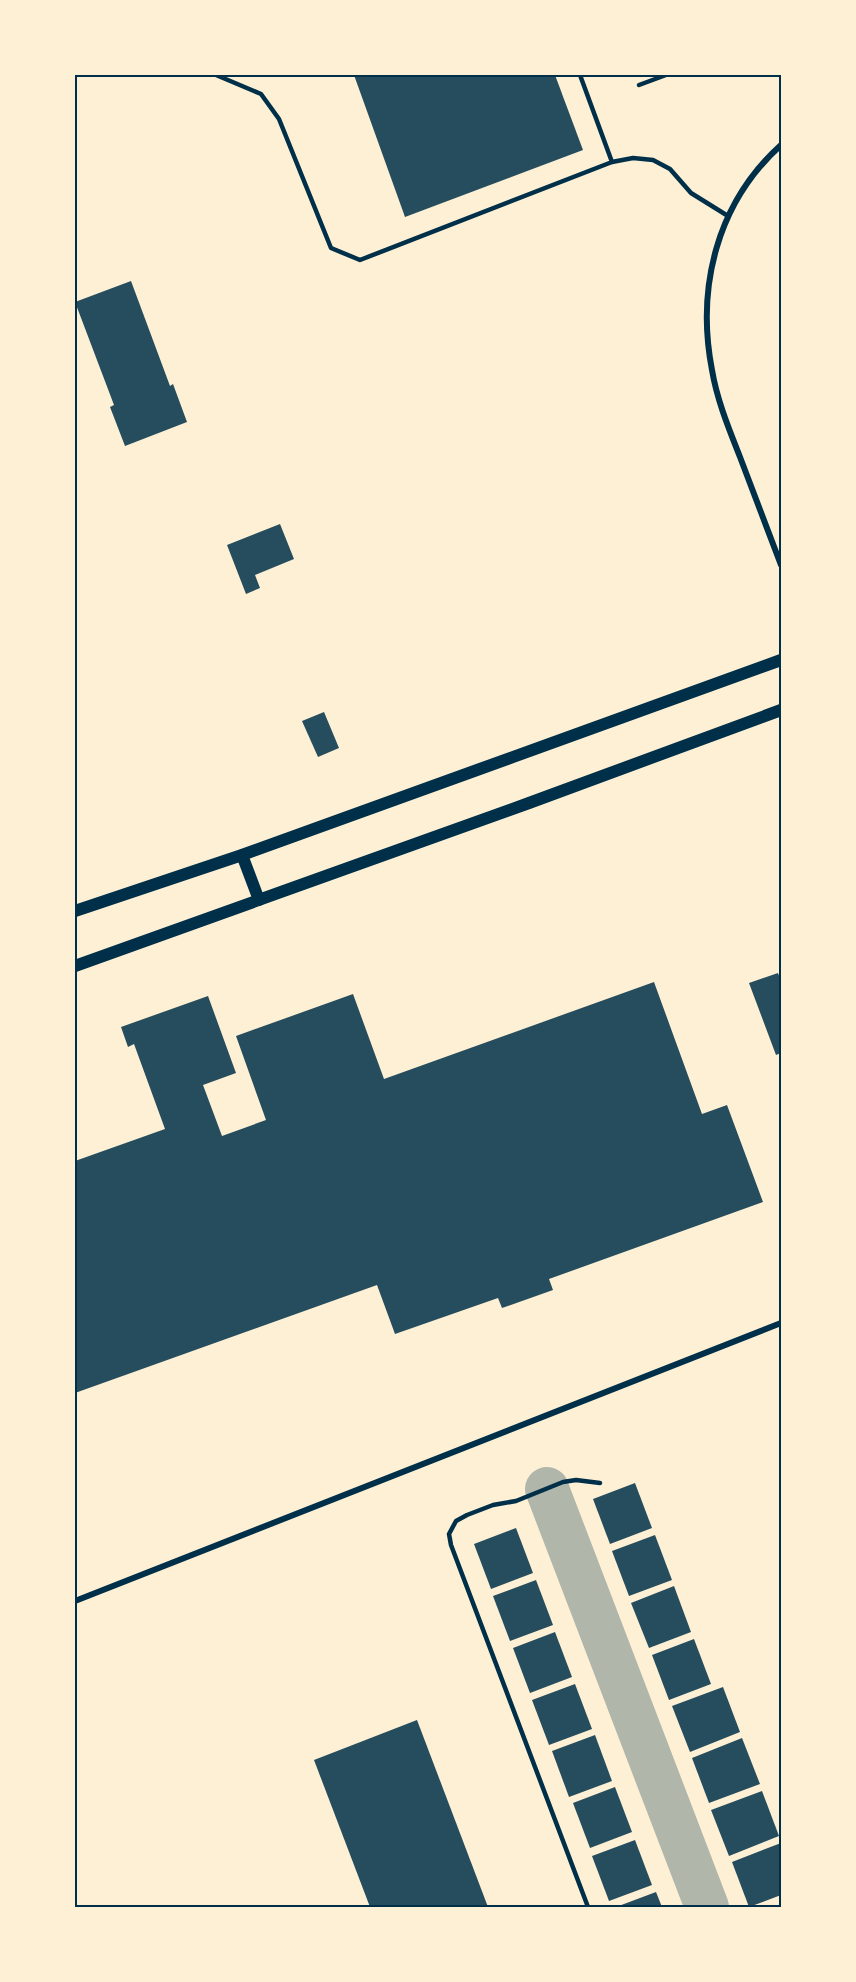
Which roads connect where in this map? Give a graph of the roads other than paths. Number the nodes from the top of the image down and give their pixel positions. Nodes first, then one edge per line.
1 (216, 75) edge
2 (580, 75) edge
3 (666, 75) edge
4 (639, 85) dead end
5 (781, 145) edge
6 (612, 162) junction
7 (728, 216) junction
8 (781, 565) edge
9 (781, 660) edge
10 (781, 710) edge
11 (242, 855) junction
12 (259, 900) junction
13 (75, 911) edge
14 (75, 966) edge
15 (781, 1323) edge
16 (600, 1483) dead end
17 (75, 1601) edge
18 (588, 1907) edge

1 - 6 lane
2 - 6 lane
3 - 4 lane
5 - 7 street
6 - 7 lane
7 - 8 street
9 - 11 main road
10 - 12 main road
11 - 12 main road
11 - 13 main road
12 - 14 main road
15 - 17 street
16 - 18 lane

